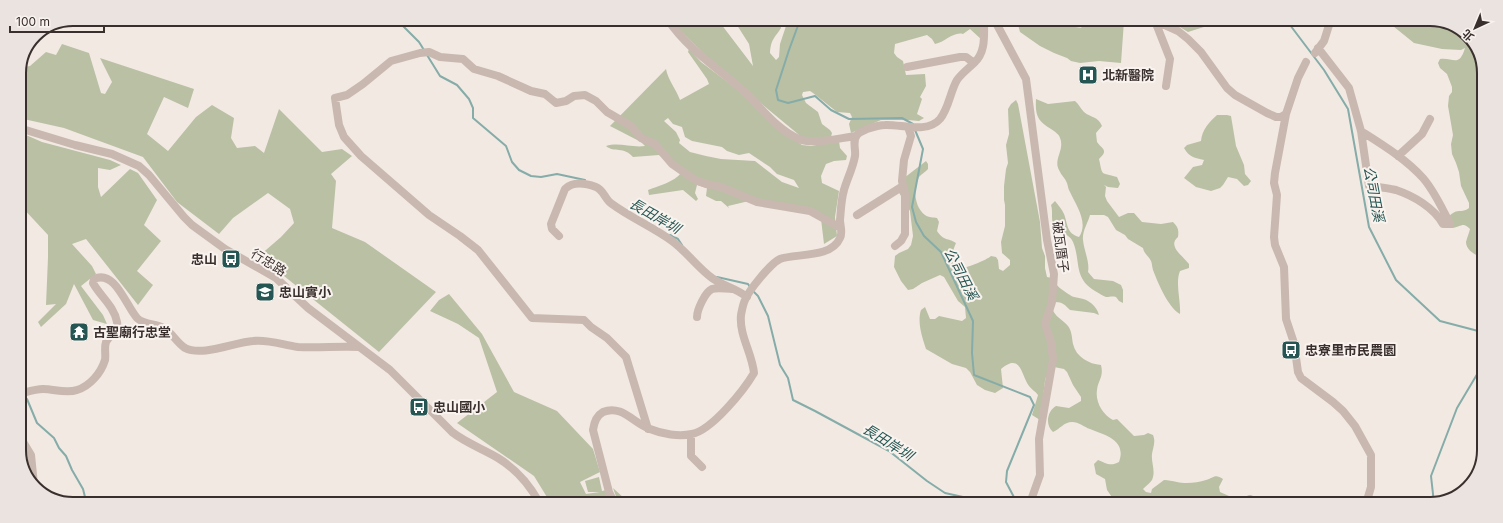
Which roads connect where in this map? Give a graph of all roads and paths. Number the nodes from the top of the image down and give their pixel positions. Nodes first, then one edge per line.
1 (672, 26) edge
2 (984, 26) edge
3 (998, 26) edge
4 (1158, 26) edge
5 (1167, 26) edge
6 (1329, 26) edge
7 (1306, 62) dead end
8 (974, 64) junction
9 (907, 67) dead end
10 (1166, 86) dead end
11 (1286, 114) junction
12 (1430, 119) dead end
13 (908, 127) junction
14 (26, 130) edge
15 (1361, 131) junction
16 (856, 136) junction
17 (1398, 156) junction
18 (903, 186) junction
19 (857, 215) dead end
20 (839, 227) junction
21 (559, 236) dead end
22 (895, 246) dead end
23 (739, 290) junction
24 (748, 295) junction
25 (697, 317) dead end
26 (359, 347) junction
27 (26, 392) edge
28 (648, 429) junction
29 (691, 435) junction
30 (26, 447) edge
31 (702, 467) dead end
32 (33, 474) edge
33 (537, 497) edge
34 (612, 497) edge
35 (1032, 497) edge
36 (1368, 497) edge

1 - 16 street
2 - 8 street
3 - 35 street, 破瓦厝子
4 - 10 street
5 - 11 street
6 - 15 street
7 - 11 street
8 - 9 street
8 - 13 street
11 - 36 street
12 - 17 street
13 - 16 street
13 - 18 street
14 - 26 street, 行忠路
15 - 17 street
15 - 17 street
16 - 20 street
18 - 19 street
18 - 22 street
20 - 24 street
20 - 28 street
21 - 23 street
23 - 24 street
23 - 25 street
24 - 29 street
26 - 27 street
26 - 33 street, 行忠路
28 - 29 street
28 - 34 street
29 - 31 street
30 - 32 street

